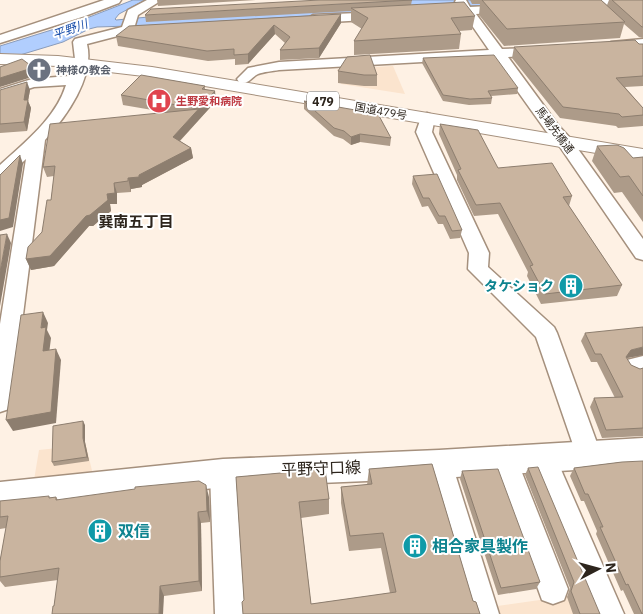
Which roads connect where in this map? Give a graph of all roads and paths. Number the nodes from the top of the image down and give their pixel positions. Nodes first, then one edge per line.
1 (115, 0) edge
2 (638, 0) edge
3 (592, 3) junction
4 (563, 4) edge
5 (158, 5) edge
6 (464, 7) edge
7 (524, 7) edge
8 (428, 13) edge
9 (388, 15) edge
10 (607, 16) edge
11 (300, 20) edge
12 (142, 29) edge
13 (125, 30) junction
14 (621, 30) edge
15 (0, 38) edge
16 (640, 46) edge
17 (596, 47) edge
18 (557, 50) edge
19 (499, 54) junction
20 (14, 59) edge
21 (80, 66) junction
22 (244, 78) junction
23 (0, 94) edge
24 (427, 118) junction
25 (558, 135) junction
26 (37, 138) junction
27 (643, 144) edge
28 (643, 155) edge
29 (0, 174) edge
30 (643, 253) edge
31 (0, 402) edge
32 (643, 452) edge
33 (588, 454) junction
34 (543, 457) junction
35 (504, 460) junction
36 (439, 464) junction
37 (223, 472) junction
38 (0, 497) edge
39 (553, 589) dead end
40 (230, 614) edge
41 (484, 614) edge
42 (609, 614) edge

1 - 15 street
2 - 3 street
3 - 4 street
3 - 10 street
5 - 13 street
6 - 7 street
6 - 8 street
6 - 19 street, 馬場先橋通
9 - 11 street
12 - 13 street
13 - 21 street
14 - 16 street
16 - 17 street
18 - 19 street
19 - 22 street
19 - 25 street, 馬場先橋通
20 - 21 highway, 国道479号 / 479
21 - 22 highway, 国道479号 / 479
21 - 23 street
21 - 24 highway, 国道479号 / 479
21 - 26 street
22 - 25 highway, 国道479号 / 479
24 - 25 highway, 国道479号 / 479
24 - 33 street
25 - 27 highway, 国道479号 / 479
25 - 28 highway, 国道479号 / 479
25 - 30 street, 馬場先橋通
26 - 29 street
26 - 31 street
32 - 33 main road, 平野守口線
33 - 34 main road, 平野守口線
34 - 35 main road, 平野守口線
34 - 42 street
35 - 36 main road, 平野守口線
35 - 39 street
36 - 37 main road, 平野守口線
36 - 41 street
37 - 38 main road, 平野守口線
37 - 40 street

